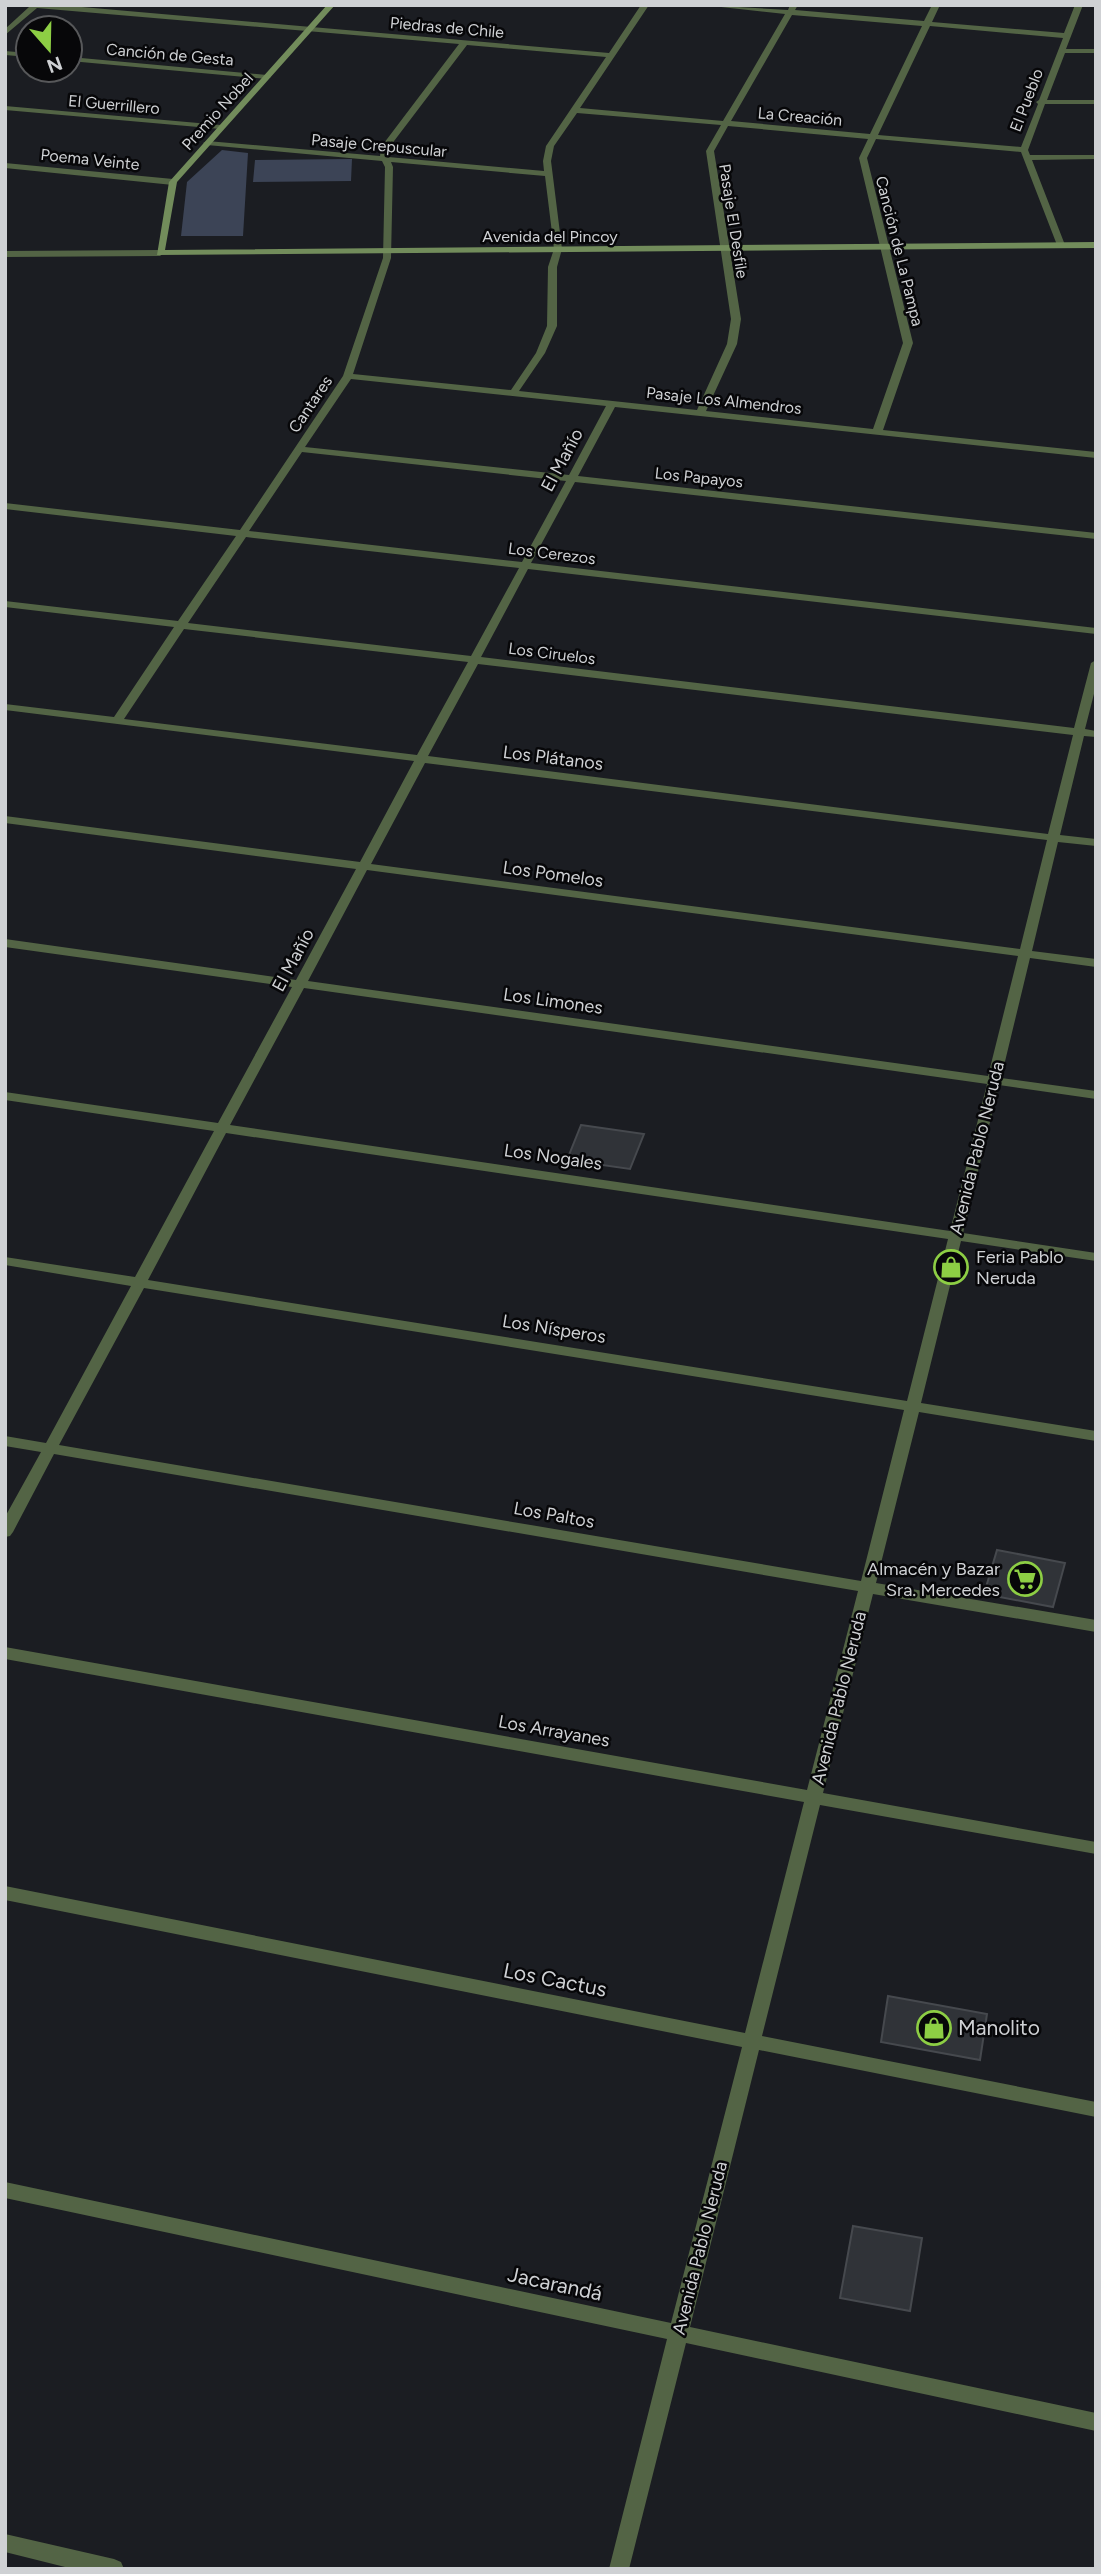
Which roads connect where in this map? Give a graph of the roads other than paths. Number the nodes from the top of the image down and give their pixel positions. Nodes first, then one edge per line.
1 (30, 5) edge
2 (331, 5) edge
3 (645, 5) edge
4 (707, 5) edge
5 (936, 5) edge
6 (1079, 5) edge
7 (35, 6) edge
8 (792, 9) edge
9 (926, 24) junction
10 (309, 29) junction
11 (5, 33) edge
12 (1067, 36) junction
13 (464, 43) junction
14 (1061, 51) junction
15 (1096, 51) edge
16 (611, 55) junction
17 (84, 60) edge
18 (267, 77) junction
19 (1041, 102) junction
20 (1096, 102) edge
21 (5, 108) edge
22 (575, 110) junction
23 (725, 123) junction
24 (221, 127) junction
25 (872, 136) junction
26 (207, 143) junction
27 (1025, 154) junction
28 (1096, 158) edge
29 (384, 159) junction
30 (5, 165) edge
31 (549, 174) junction
32 (173, 182) junction
33 (1096, 244) edge
34 (1061, 246) junction
35 (885, 247) junction
36 (724, 248) junction
37 (558, 250) junction
38 (387, 251) junction
39 (160, 253) junction
40 (5, 254) edge
41 (348, 376) junction
42 (513, 394) junction
43 (612, 404) junction
44 (699, 413) junction
45 (877, 432) junction
46 (299, 449) junction
47 (1096, 455) edge
48 (572, 479) junction
49 (5, 506) edge
50 (241, 534) junction
51 (1096, 536) edge
52 (525, 566) junction
53 (5, 604) edge
54 (181, 625) junction
55 (1096, 631) edge
56 (474, 660) junction
57 (1096, 663) edge
58 (5, 707) edge
59 (117, 721) junction
60 (1079, 732) junction
61 (1096, 734) edge
62 (421, 759) junction
63 (5, 819) edge
64 (1053, 838) junction
65 (1096, 843) edge
66 (363, 867) junction
67 (5, 943) edge
68 (1025, 954) junction
69 (1096, 963) edge
70 (300, 984) junction
71 (994, 1081) junction
72 (1096, 1095) edge
73 (5, 1096) edge
74 (222, 1128) junction
75 (956, 1236) junction
76 (1096, 1256) edge
77 (5, 1261) edge
78 (140, 1282) junction
79 (913, 1406) junction
80 (1096, 1436) edge
81 (5, 1441) edge
82 (50, 1449) junction
83 (5, 1532) edge
84 (867, 1587) junction
85 (1096, 1626) edge
86 (5, 1653) edge
87 (814, 1797) junction
88 (1096, 1848) edge
89 (5, 1894) edge
90 (752, 2042) junction
91 (1096, 2110) edge
92 (5, 2190) edge
93 (679, 2334) junction
94 (1096, 2422) edge
95 (5, 2543) edge
96 (114, 2569) edge
97 (620, 2569) edge

1 - 7 street, Piedras de Chile
2 - 10 street, Premio Nobel
3 - 16 street
4 - 8 street
5 - 9 street, Canción de La Pampa
6 - 12 street, El Pueblo
7 - 10 street, Piedras de Chile
7 - 11 street
8 - 9 street
8 - 23 street, Pasaje El Desfile
9 - 12 street
9 - 25 street, Canción de La Pampa
10 - 13 street, Piedras de Chile
10 - 18 street, Premio Nobel
12 - 14 street, El Pueblo
13 - 16 street, Piedras de Chile
13 - 29 street
14 - 15 street
14 - 19 street, El Pueblo
16 - 22 street
17 - 18 street, Canción de Gesta
18 - 24 street, Premio Nobel
19 - 20 street
19 - 27 street, El Pueblo
21 - 24 street, El Guerrillero
22 - 23 street, La Creación
22 - 31 street
23 - 25 street, La Creación
23 - 36 street, Pasaje El Desfile
24 - 26 street, Premio Nobel
25 - 27 street, La Creación
25 - 35 street, Canción de La Pampa
26 - 29 street, Pasaje Crepuscular
26 - 32 street, Premio Nobel
27 - 28 street, La Creación
27 - 34 street, El Pueblo
29 - 31 street, Pasaje Crepuscular
29 - 38 street, Cantares
30 - 32 street, Poema Veinte
31 - 37 street
32 - 39 street
33 - 34 street, Avenida del Pincoy
34 - 35 street, Avenida del Pincoy
35 - 36 street, Avenida del Pincoy
35 - 45 street, Canción de La Pampa
36 - 37 street, Avenida del Pincoy
36 - 44 street, Pasaje El Desfile
37 - 38 street, Avenida del Pincoy
37 - 42 street
38 - 39 street, Avenida del Pincoy
38 - 41 street, Cantares
39 - 40 street, Avenida del Pincoy
41 - 42 street, Pasaje Los Almendros
41 - 46 street, Cantares
42 - 43 street, Pasaje Los Almendros
43 - 44 street, Pasaje Los Almendros
43 - 48 street, El Mañío
44 - 45 street, Pasaje Los Almendros
45 - 47 street, Pasaje Los Almendros
46 - 48 street, Los Papayos
46 - 50 street, Cantares
48 - 51 street, Los Papayos
48 - 52 street, El Mañío
49 - 50 street, Los Cerezos
50 - 52 street, Los Cerezos
50 - 54 street, Cantares
52 - 55 street, Los Cerezos
52 - 56 street, El Mañío
53 - 54 street, Los Ciruelos
54 - 56 street, Los Ciruelos
54 - 59 street, Cantares
56 - 60 street, Los Ciruelos
56 - 62 street, El Mañío
57 - 60 street, Avenida Pablo Neruda
58 - 59 street, Los Plátanos
59 - 62 street, Los Plátanos
60 - 61 street, Los Ciruelos
60 - 64 street, Avenida Pablo Neruda
62 - 64 street, Los Plátanos
62 - 66 street, El Mañío
63 - 66 street, Los Pomelos
64 - 65 street, Los Plátanos
64 - 68 street, Avenida Pablo Neruda
66 - 68 street, Los Pomelos
66 - 70 street, El Mañío
67 - 70 street, Los Limones
68 - 69 street, Los Pomelos
68 - 71 street, Avenida Pablo Neruda
70 - 71 street, Los Limones
70 - 74 street, El Mañío
71 - 72 street, Los Limones
71 - 75 street, Avenida Pablo Neruda
73 - 74 street, Los Nogales
74 - 75 street, Los Nogales
74 - 78 street, El Mañío
75 - 76 street, Los Nogales
75 - 79 street, Avenida Pablo Neruda
77 - 78 street, Los Nísperos
78 - 79 street, Los Nísperos
78 - 82 street, El Mañío
79 - 80 street, Los Nísperos
79 - 84 street, Avenida Pablo Neruda
81 - 82 street, Los Paltos
82 - 83 street, El Mañío
82 - 84 street, Los Paltos
84 - 85 street, Los Paltos
84 - 87 street, Avenida Pablo Neruda
86 - 87 street, Los Arrayanes
87 - 88 street, Los Arrayanes
87 - 90 street, Avenida Pablo Neruda
89 - 90 street, Los Cactus
90 - 91 street, Los Cactus
90 - 93 street, Avenida Pablo Neruda
92 - 93 street, Jacarandá
93 - 94 street, Jacarandá
93 - 97 street, Avenida Pablo Neruda
95 - 96 street

